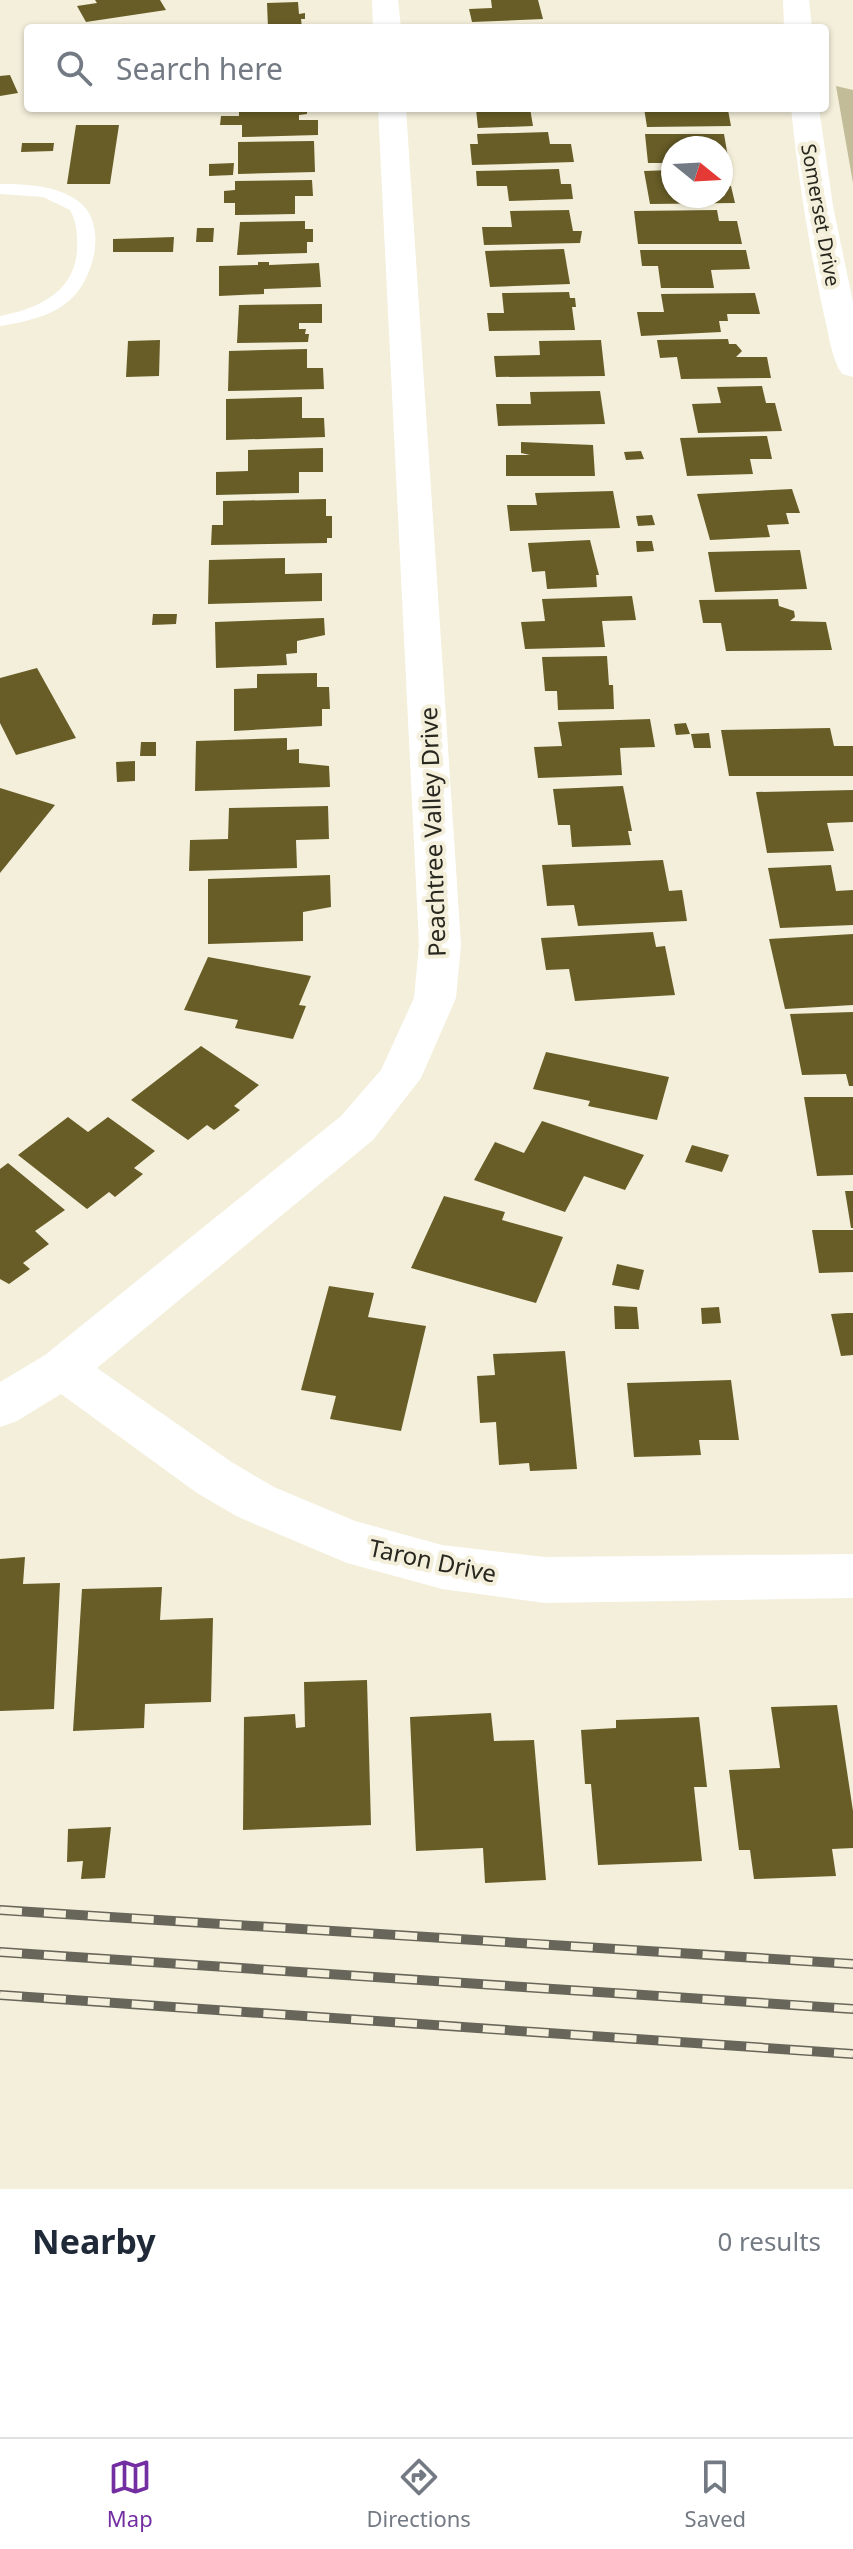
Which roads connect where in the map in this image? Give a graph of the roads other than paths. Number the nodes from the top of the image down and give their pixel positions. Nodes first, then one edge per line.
1 (385, 0) edge
2 (796, 0) edge
3 (387, 24) edge
4 (798, 24) edge
5 (392, 112) edge
6 (805, 112) edge
7 (0, 189) edge
8 (0, 321) edge
9 (853, 367) edge
10 (62, 1369) junction
11 (0, 1407) edge
12 (853, 1576) edge

1 - 3 street
2 - 4 street
5 - 10 street, Peachtree Valley Drive
6 - 9 street, Somerset Drive
7 - 8 lane
10 - 11 street, Peachtree Valley Drive
10 - 12 street, Taron Drive

